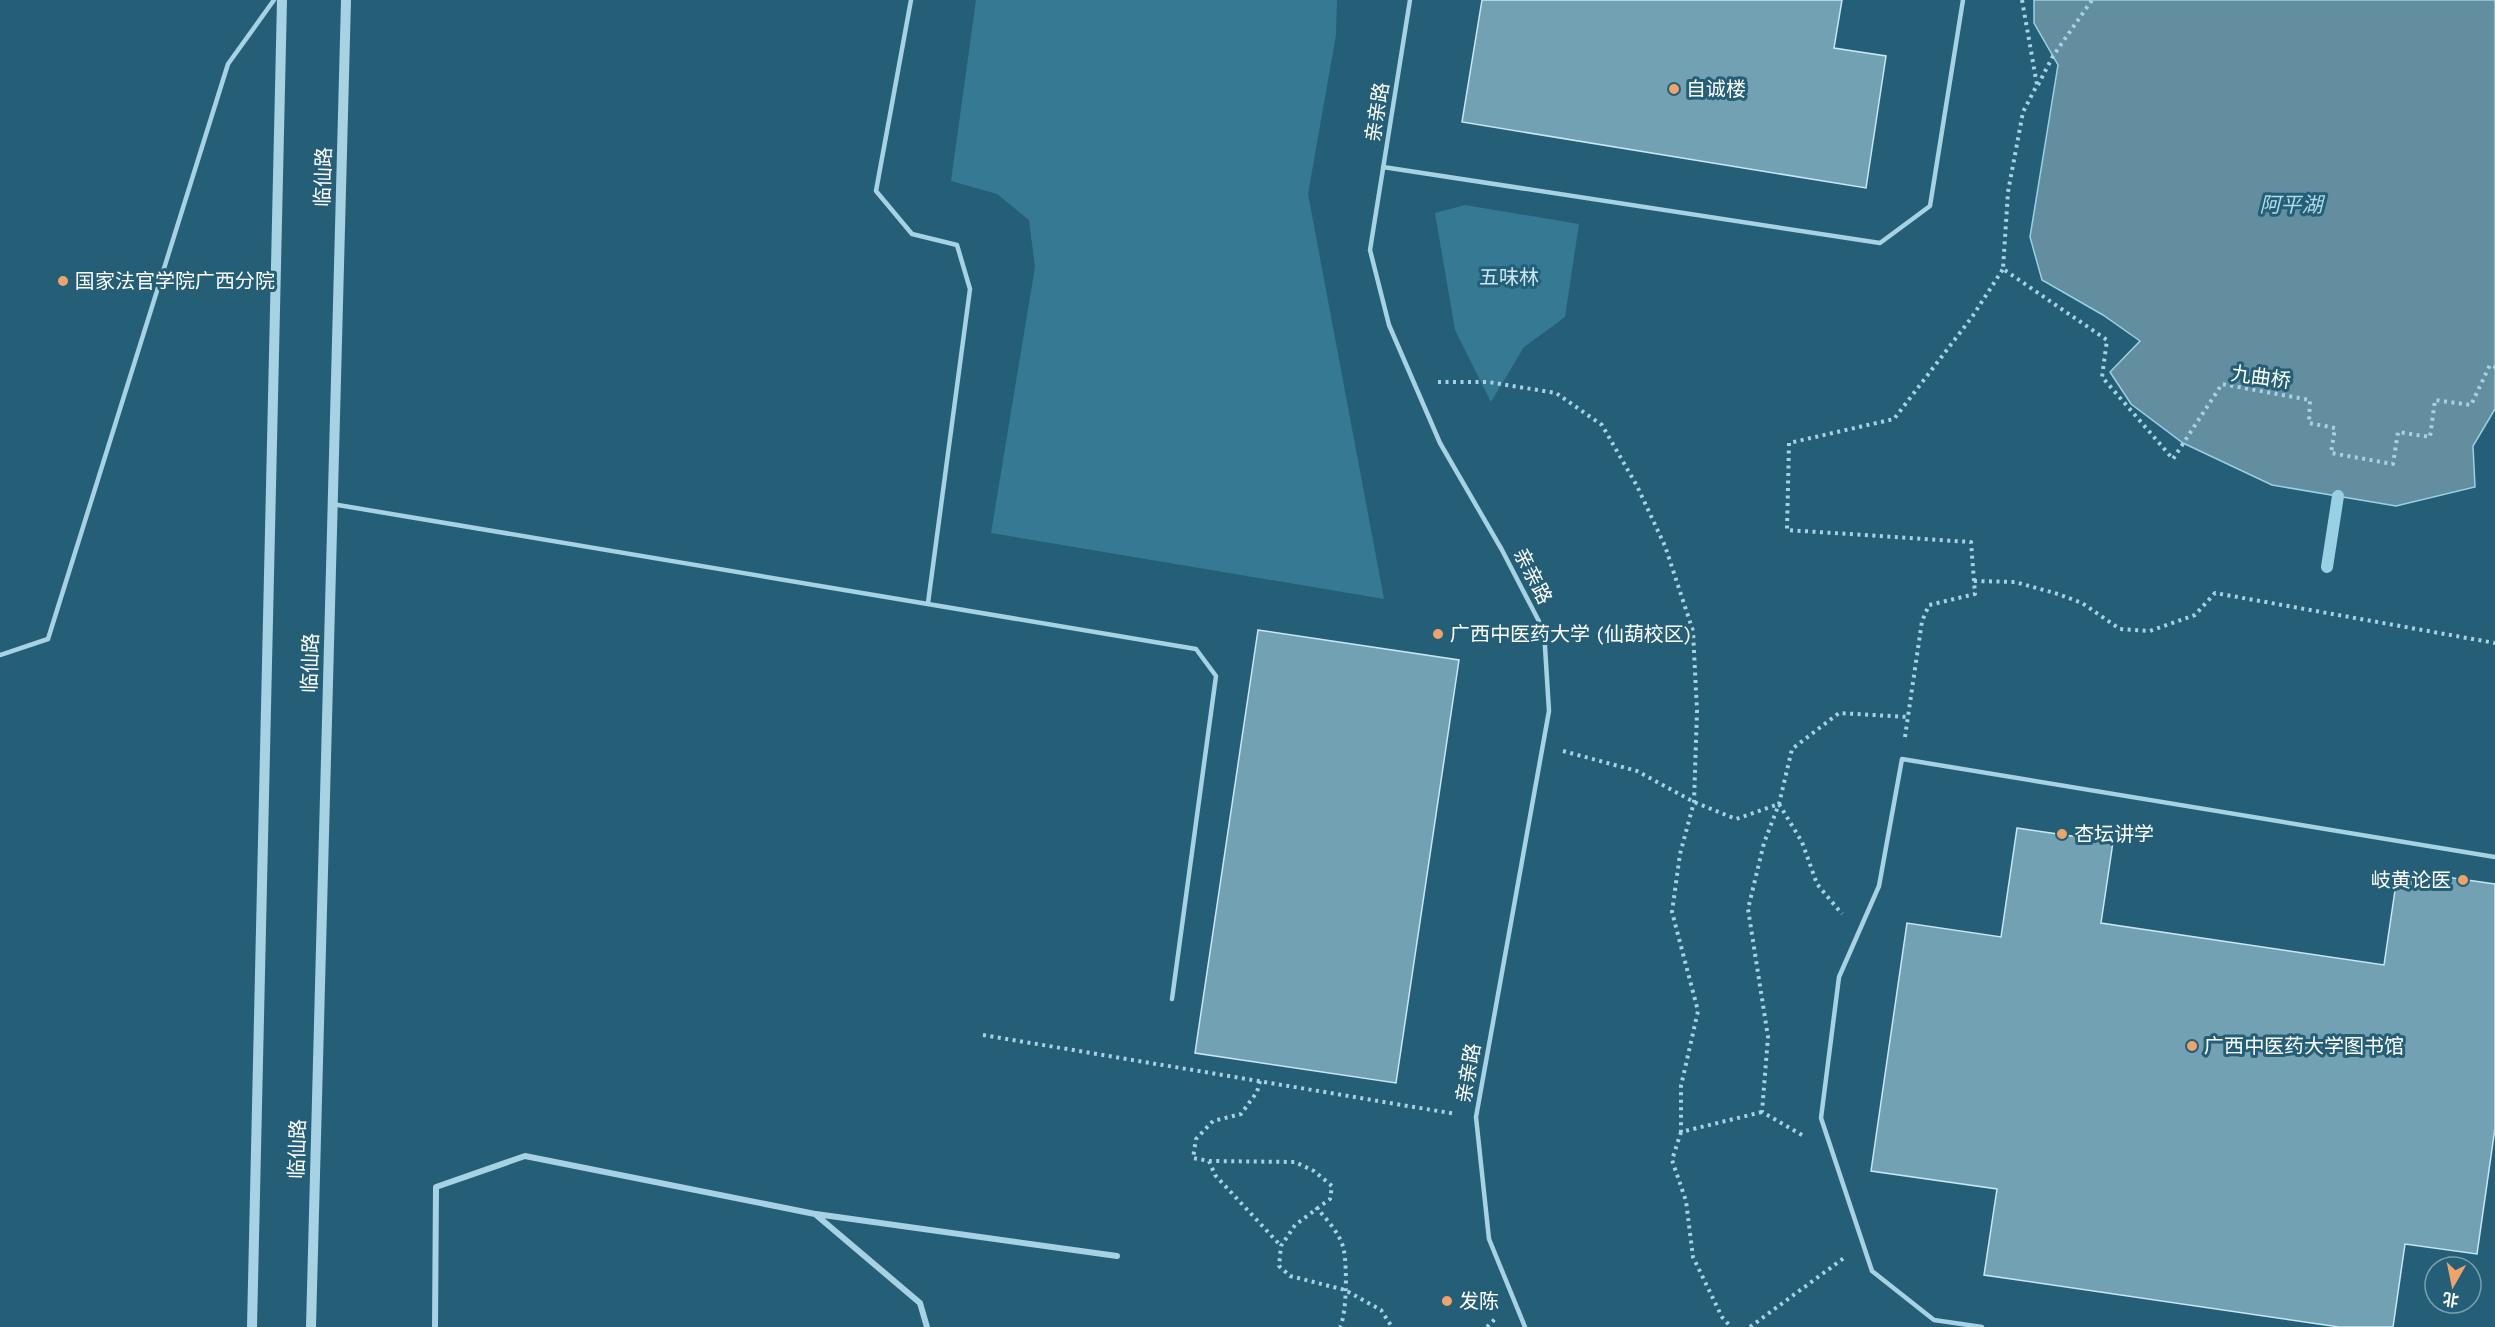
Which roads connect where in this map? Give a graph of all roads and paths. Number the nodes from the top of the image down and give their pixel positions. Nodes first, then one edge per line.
1 (274, 0) edge
2 (282, 0) edge
3 (346, 0) edge
4 (911, 0) edge
5 (1410, 0) edge
6 (1962, 0) edge
7 (2022, 0) edge
8 (2092, 0) edge
9 (2037, 85) junction
10 (1383, 167) junction
11 (2003, 269) junction
12 (2495, 367) edge
13 (1414, 382) junction
14 (332, 504) junction
15 (1974, 581) junction
16 (928, 603) junction
17 (2495, 643) edge
18 (0, 655) edge
19 (1908, 717) junction
20 (1543, 746) junction
21 (1902, 759) junction
22 (1694, 802) junction
23 (1779, 804) junction
24 (2495, 857) edge
25 (1858, 933) junction
26 (1172, 999) dead end
27 (983, 1035) dead end
28 (1260, 1080) junction
29 (1447, 1112) dead end
30 (1762, 1112) junction
31 (1681, 1132) junction
32 (1833, 1153) junction
33 (1209, 1161) junction
34 (1316, 1207) junction
35 (815, 1214) junction
36 (1863, 1244) junction
37 (1281, 1246) junction
38 (1117, 1256) dead end
39 (1345, 1290) junction
40 (252, 1327) edge
41 (311, 1327) edge
42 (435, 1327) edge
43 (927, 1327) edge
44 (1340, 1327) edge
45 (1392, 1327) edge
46 (1525, 1327) edge
47 (1731, 1327) edge
48 (1750, 1327) edge
49 (1982, 1327) edge

1 - 18 lane
2 - 40 street, 临仙路
3 - 14 street, 临仙路
4 - 16 lane
5 - 10 lane, 亲亲路
6 - 10 lane
7 - 9 path
8 - 9 path
9 - 11 path
10 - 13 lane, 亲亲路
11 - 12 path, 九曲桥
11 - 15 path
13 - 20 lane, 亲亲路
13 - 22 path
14 - 16 lane
14 - 41 street, 临仙路
15 - 17 path
15 - 19 path
16 - 26 lane
19 - 21 path
19 - 23 path
20 - 22 path
20 - 46 lane, 亲亲路
21 - 24 lane
21 - 25 lane
22 - 23 path
22 - 31 path
23 - 25 path
23 - 30 path
25 - 32 lane
27 - 28 path
28 - 29 path
28 - 33 path
30 - 31 path
30 - 32 path
31 - 47 path
32 - 36 lane
33 - 34 path
33 - 37 path
34 - 37 path
34 - 39 path
35 - 38 street
35 - 42 street
35 - 43 street
36 - 48 path
36 - 49 lane
37 - 39 path
39 - 44 path
39 - 45 path

